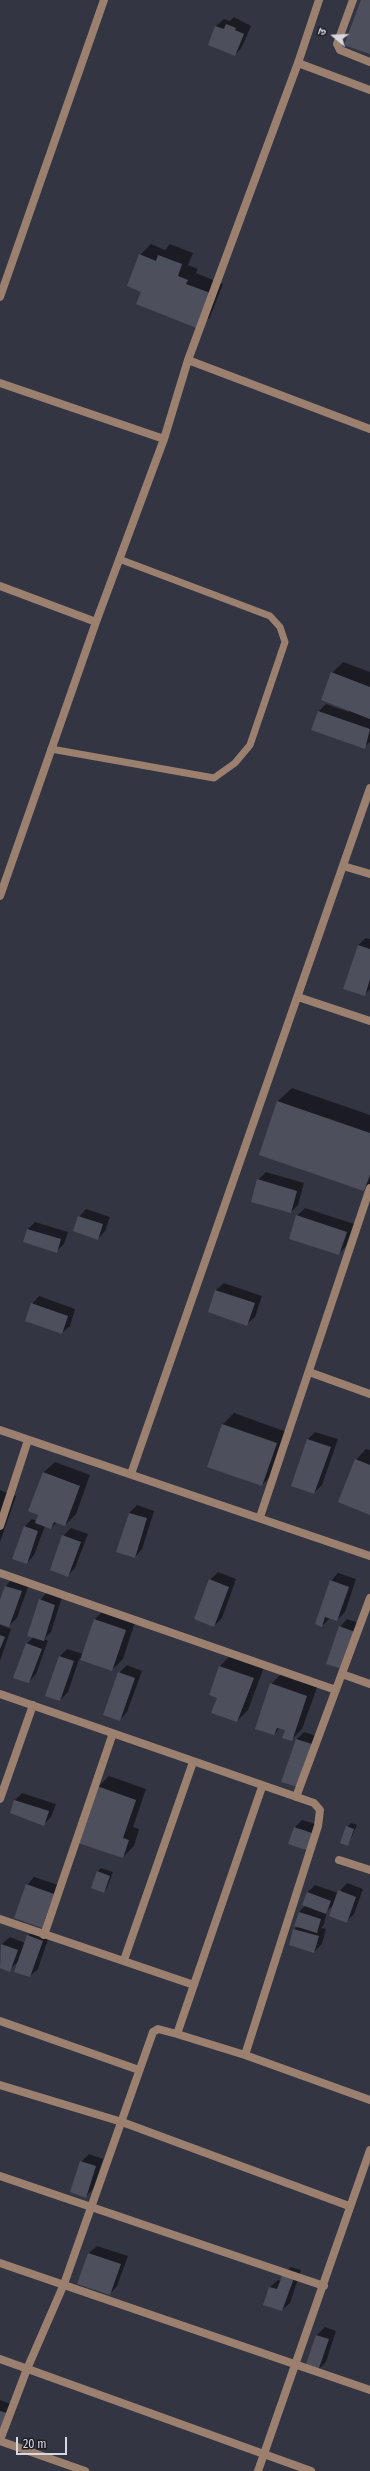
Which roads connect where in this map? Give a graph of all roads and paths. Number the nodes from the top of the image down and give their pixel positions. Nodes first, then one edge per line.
1 (104, 0) edge
2 (318, 0) edge
3 (353, 0) edge
4 (370, 62) edge
5 (298, 64) junction
6 (370, 90) edge
7 (0, 297) edge
8 (188, 360) junction
9 (0, 383) edge
10 (370, 430) edge
11 (164, 439) junction
12 (119, 559) junction
13 (0, 586) edge
14 (96, 622) junction
15 (51, 749) junction
16 (370, 788) edge
17 (343, 866) junction
18 (370, 874) edge
19 (0, 896) edge
20 (298, 996) junction
21 (370, 1021) edge
22 (370, 1188) edge
23 (309, 1372) junction
24 (370, 1394) edge
25 (0, 1430) edge
26 (28, 1440) junction
27 (131, 1474) junction
28 (260, 1517) junction
29 (0, 1526) edge
30 (370, 1556) edge
31 (0, 1573) edge
32 (370, 1598) edge
33 (342, 1674) junction
34 (370, 1684) edge
35 (336, 1690) junction
36 (0, 1694) edge
37 (33, 1705) junction
38 (113, 1733) junction
39 (193, 1762) junction
40 (262, 1787) junction
41 (296, 1797) junction
42 (0, 1799) edge
43 (339, 1860) dead end
44 (370, 1870) edge
45 (0, 1919) edge
46 (44, 1935) junction
47 (124, 1960) junction
48 (194, 1985) junction
49 (0, 2021) edge
50 (177, 2034) junction
51 (245, 2055) junction
52 (139, 2070) junction
53 (0, 2085) edge
54 (370, 2100) edge
55 (122, 2122) junction
56 (370, 2150) edge
57 (0, 2176) edge
58 (91, 2206) junction
59 (349, 2206) junction
60 (0, 2263) edge
61 (64, 2284) junction
62 (324, 2286) junction
63 (0, 2359) edge
64 (296, 2365) junction
65 (27, 2369) junction
66 (370, 2390) edge
67 (0, 2440) edge
68 (264, 2454) junction
69 (85, 2471) edge
70 (258, 2471) edge
71 (311, 2471) edge

1 - 7 street
2 - 5 street
3 - 4 street
5 - 6 street
5 - 8 street
8 - 10 street
8 - 11 street
9 - 11 street
11 - 12 street
12 - 14 street
12 - 15 lane
13 - 14 street
14 - 15 street
15 - 19 street
16 - 17 street
17 - 18 street
17 - 20 street
20 - 21 street
20 - 27 street
22 - 23 street
23 - 24 street
23 - 28 street
25 - 26 street
26 - 27 street
26 - 29 street
27 - 28 street
28 - 30 street
31 - 35 street
32 - 33 street
33 - 34 street
33 - 35 street
35 - 41 street
36 - 37 street
37 - 38 street
37 - 42 street
38 - 39 street
38 - 46 street
39 - 40 street
39 - 47 street
40 - 41 street
40 - 48 street
41 - 51 street
43 - 44 street
45 - 46 street
46 - 47 street
47 - 48 street
48 - 50 street
49 - 52 street
50 - 51 street
50 - 52 street
51 - 54 street
52 - 55 street
53 - 55 street
55 - 58 street
55 - 59 street
56 - 59 street
57 - 58 street
58 - 61 street
58 - 62 street
59 - 62 street
60 - 61 street
61 - 64 street
61 - 65 street
62 - 64 street
63 - 65 street
64 - 66 street
64 - 68 street
65 - 67 street
65 - 68 street
67 - 69 street
68 - 70 street
68 - 71 street

